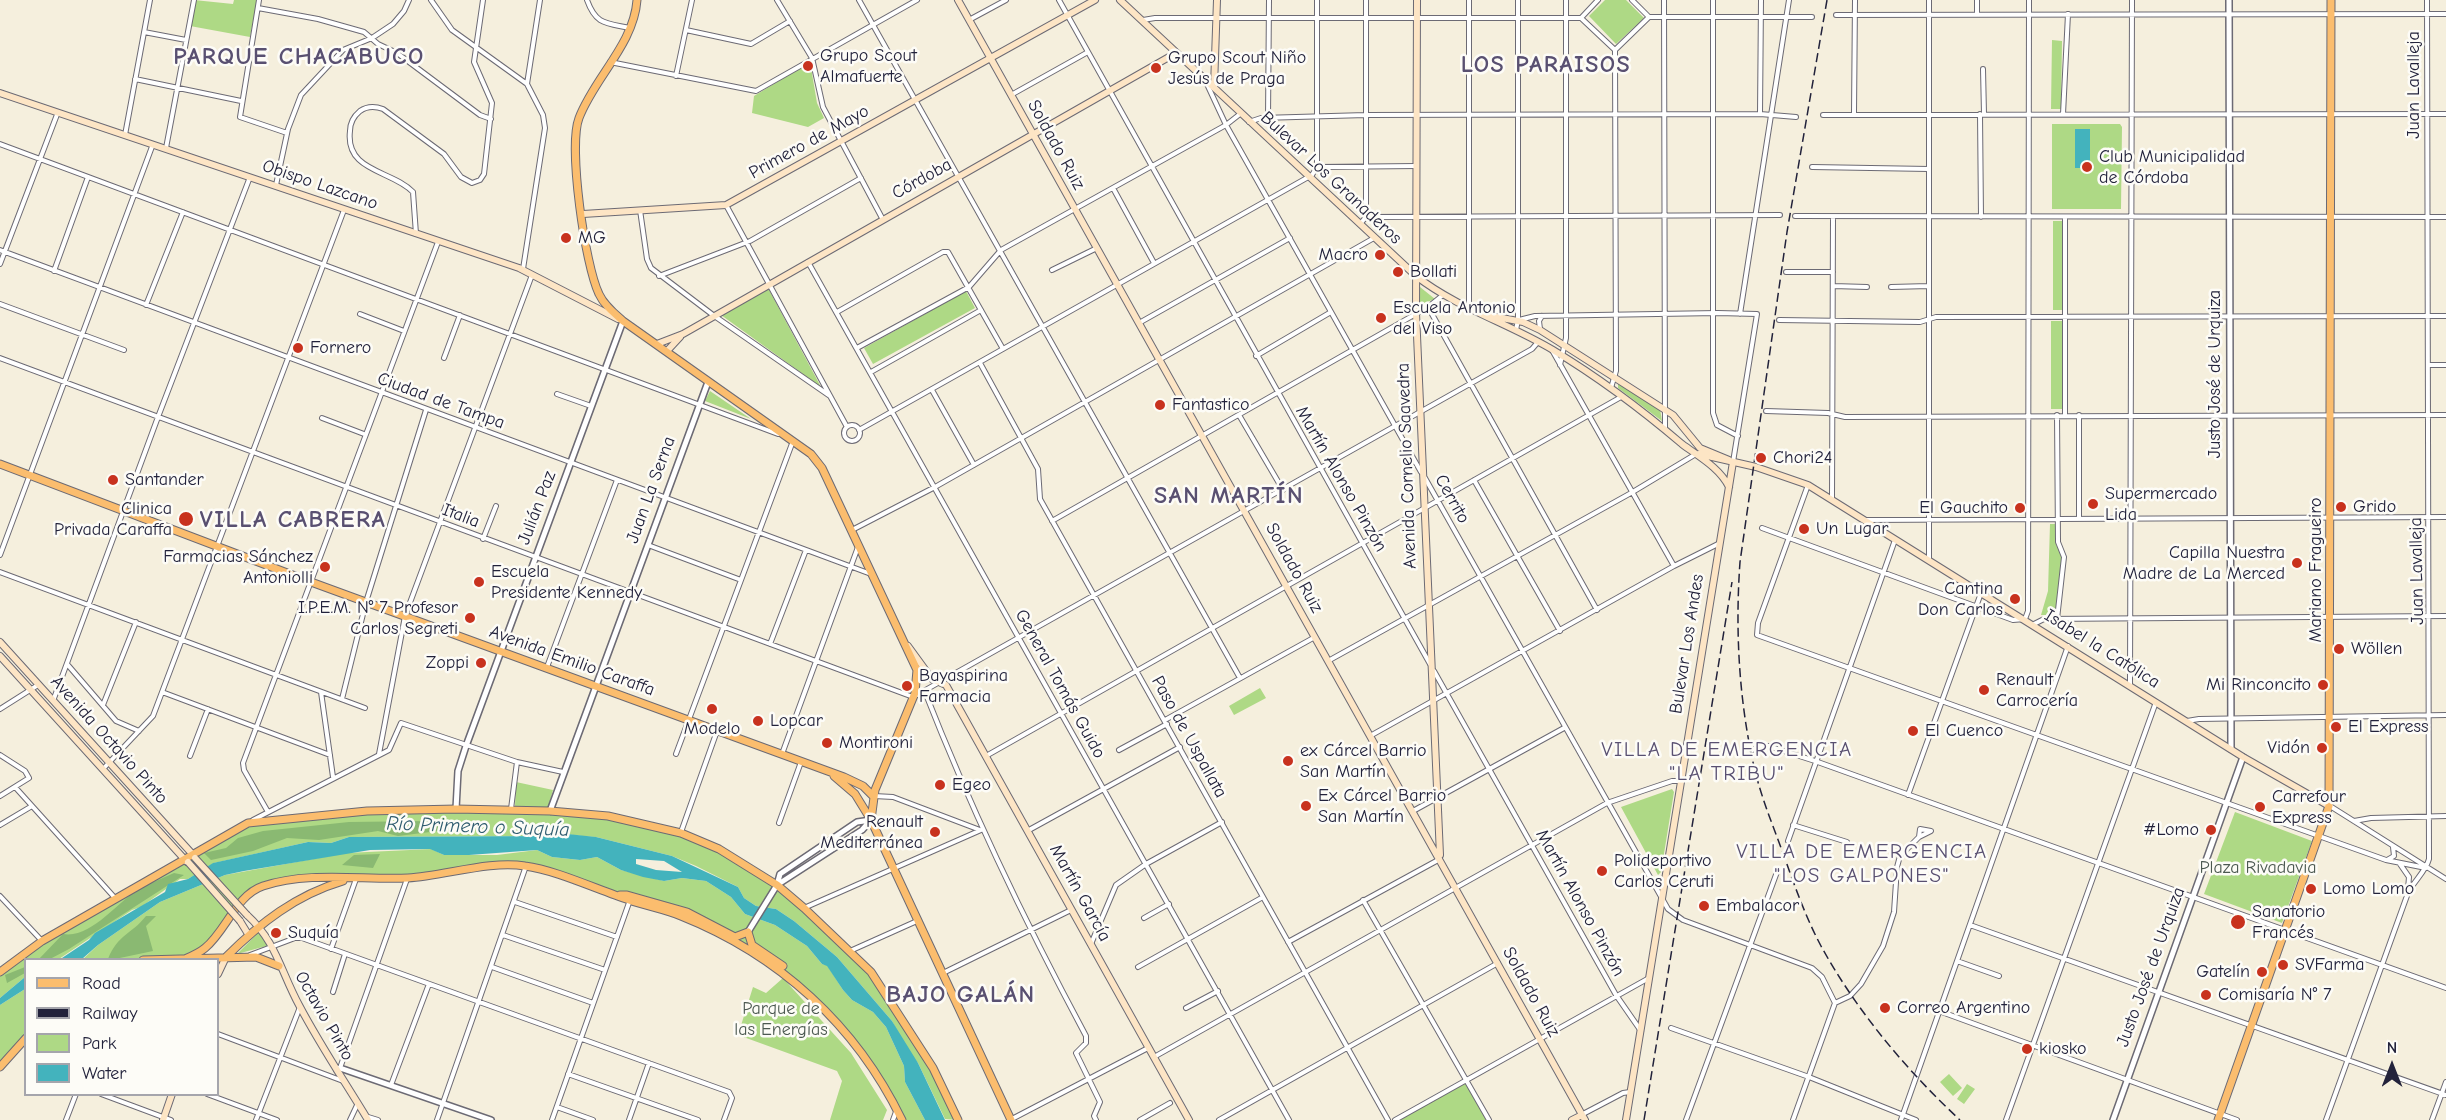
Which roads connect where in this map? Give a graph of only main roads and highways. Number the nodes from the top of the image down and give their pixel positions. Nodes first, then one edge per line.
1 (637, 0) edge
2 (958, 0) edge
3 (1095, 0) edge
4 (1120, 0) edge
5 (1217, 0) edge
6 (1417, 0) edge
7 (2331, 0) edge
8 (1176, 53) junction
9 (990, 57) junction
10 (1214, 87) junction
11 (0, 93) edge
12 (1032, 135) junction
13 (583, 214) junction
14 (1416, 276) junction
15 (599, 294) junction
16 (588, 304) junction
17 (1479, 314) junction
18 (623, 321) junction
19 (683, 334) junction
20 (657, 344) junction
21 (668, 351) junction
22 (1696, 453) junction
23 (1733, 462) junction
24 (0, 464) edge
25 (1729, 487) junction
26 (0, 642) edge
27 (906, 643) junction
28 (0, 656) edge
29 (830, 772) junction
30 (878, 781) junction
31 (863, 786) junction
32 (873, 796) junction
33 (2329, 806) junction
34 (871, 820) junction
35 (194, 855) junction
36 (1440, 859) junction
37 (186, 860) junction
38 (348, 880) junction
39 (618, 896) junction
40 (258, 925) junction
41 (248, 934) junction
42 (226, 957) junction
43 (187, 958) edge
44 (206, 958) edge
45 (279, 966) junction
46 (0, 972) edge
47 (219, 972) edge
48 (801, 986) junction
49 (24, 1040) edge
50 (0, 1067) edge
51 (172, 1096) edge
52 (1584, 1117) edge
53 (2219, 1117) edge
54 (367, 1118) edge
55 (163, 1119) edge
56 (902, 1120) edge
57 (958, 1120) edge
58 (1010, 1120) edge
59 (1189, 1120) edge
60 (1572, 1120) edge
61 (1626, 1120) edge

1 - 13 main road
2 - 9 main road, Soldado Ruiz
3 - 9 main road, Primero de Mayo
4 - 8 main road, Bulevar Los Granaderos
5 - 10 main road
6 - 14 main road, Avenida Cornelio Saavedra
7 - 33 main road, Mariano Fragueiro
8 - 10 main road, Bulevar Los Granaderos
8 - 12 main road, Córdoba
9 - 12 main road, Soldado Ruiz
9 - 13 main road, Primero de Mayo
10 - 14 main road, Bulevar Los Granaderos
11 - 16 main road, Obispo Lazcano
12 - 19 main road, Córdoba
12 - 36 main road, Soldado Ruiz
13 - 15 main road
14 - 17 main road, Bulevar Los Granaderos
14 - 36 main road, Avenida Cornelio Saavedra
15 - 16 main road
15 - 18 main road
16 - 18 main road, Obispo Lazcano
17 - 22 main road, Bulevar Los Granaderos
17 - 23 main road, Bulevar Los Granaderos
18 - 20 main road
19 - 20 main road, Córdoba
19 - 21 main road, Córdoba
20 - 21 main road
21 - 27 main road
22 - 23 main road, Bulevar Los Granaderos
22 - 25 main road, Bulevar Los Granaderos
23 - 25 main road, Bulevar Los Andes
23 - 33 main road, Isabel la Católica
24 - 29 main road, Avenida Emilio Caraffa
25 - 61 main road, Bulevar Los Andes
26 - 35 main road, Avenida Octavio Pinto
27 - 30 main road
27 - 59 main road, Martín García
28 - 37 main road, Avenida Octavio Pinto
29 - 31 main road, Avenida Emilio Caraffa
29 - 34 main road, Avenida Emilio Caraffa
30 - 31 main road
30 - 32 main road
31 - 32 main road, Avenida Emilio Caraffa
32 - 34 main road
33 - 53 main road, Mariano Fragueiro
34 - 58 main road, Avenida Emilio Caraffa
35 - 37 main road
35 - 40 main road, Avenida Octavio Pinto, bridge
35 - 57 main road
36 - 52 main road, Soldado Ruiz
37 - 41 main road, Avenida Octavio Pinto, bridge
37 - 46 main road
38 - 39 main road
38 - 40 main road
38 - 43 main road
39 - 48 main road
39 - 48 main road
40 - 41 main road
40 - 45 main road, Octavio Pinto
41 - 42 main road
42 - 44 main road
42 - 45 main road
42 - 47 main road
45 - 54 main road, Octavio Pinto
48 - 56 main road
49 - 50 main road
51 - 55 main road
52 - 60 main road

